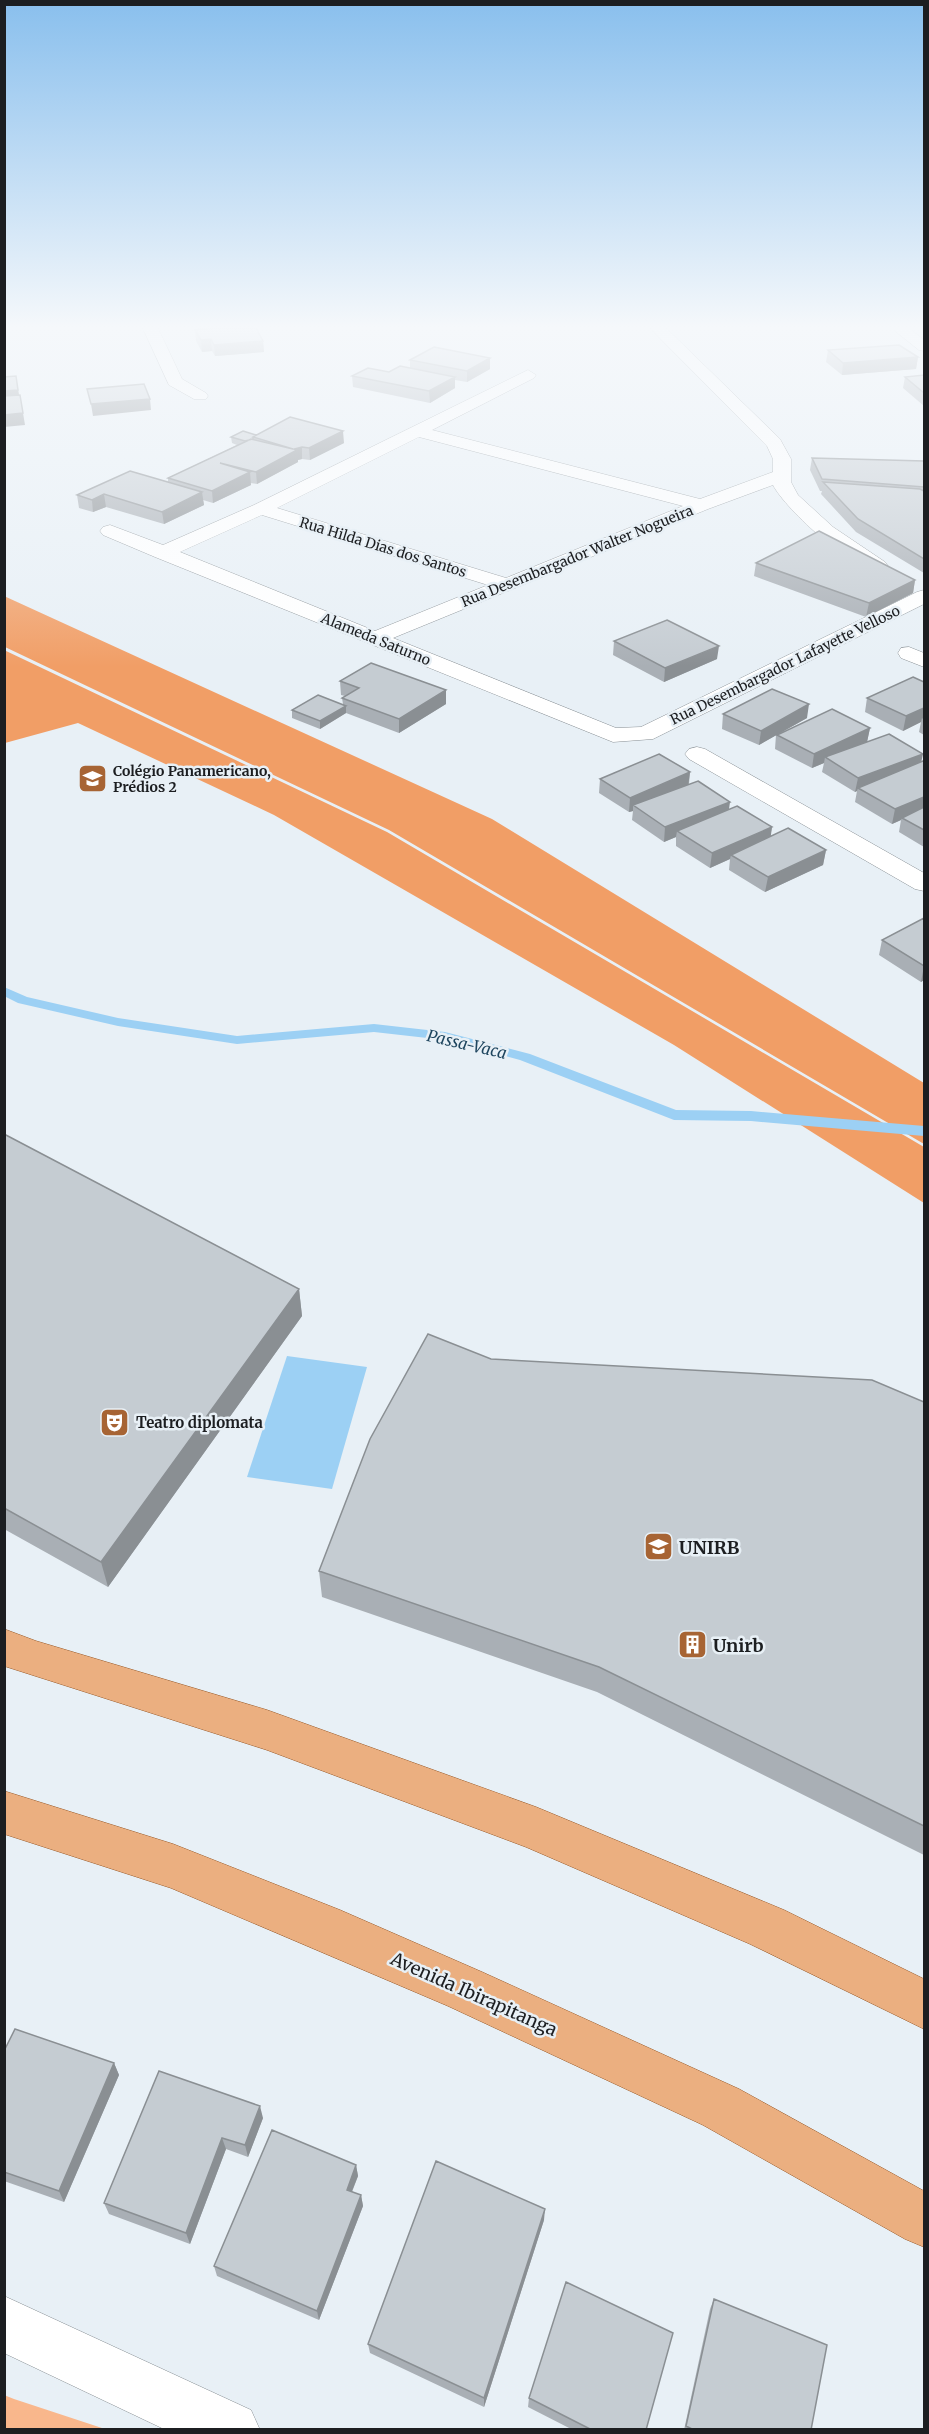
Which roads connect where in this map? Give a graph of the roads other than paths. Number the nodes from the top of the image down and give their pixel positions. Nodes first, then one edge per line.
1 (398, 440) edge
2 (453, 440) edge
3 (771, 440) edge
4 (780, 477) junction
5 (701, 505) junction
6 (261, 509) junction
7 (110, 531) dead end
8 (162, 553) junction
9 (896, 576) edge
10 (506, 584) junction
11 (921, 590) edge
12 (375, 638) junction
13 (645, 734) joint
14 (698, 754) dead end
15 (924, 883) edge
16 (4, 1647) edge
17 (4, 1812) edge
18 (924, 2005) edge
19 (924, 2220) edge
20 (4, 2324) edge
21 (231, 2430) edge

1 - 6 street
2 - 5 street
3 - 4 street
4 - 5 street, Rua Desembargador Walter Nogueira
4 - 9 street
5 - 10 street, Rua Desembargador Walter Nogueira
6 - 8 street
6 - 10 street, Rua Hilda Dias dos Santos
7 - 8 street, Alameda Saturno
8 - 12 street, Alameda Saturno
10 - 12 street, Rua Desembargador Walter Nogueira
11 - 13 street, Rua Desembargador Lafayette Velloso
12 - 13 street, Alameda Saturno
14 - 15 street
16 - 18 main road
17 - 19 main road, Avenida Ibirapitanga
20 - 21 street

